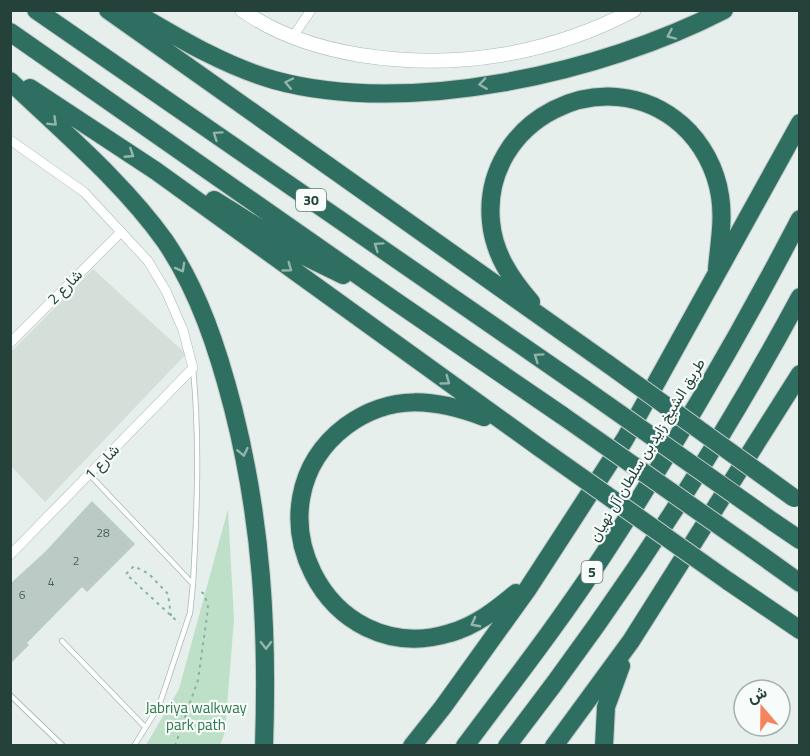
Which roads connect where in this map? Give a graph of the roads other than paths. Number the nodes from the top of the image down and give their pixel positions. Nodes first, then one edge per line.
1 (36, 10) edge
2 (108, 10) edge
3 (131, 10) edge
4 (242, 10) edge
5 (311, 10) edge
6 (634, 10) edge
7 (724, 10) edge
8 (10, 32) edge
9 (292, 38) junction
10 (10, 76) edge
11 (10, 81) edge
12 (800, 123) edge
13 (13, 145) edge
14 (156, 171) junction
15 (800, 219) edge
16 (121, 232) junction
17 (716, 277) junction
18 (800, 297) edge
19 (395, 301) junction
20 (553, 327) junction
21 (10, 343) edge
22 (193, 368) junction
23 (797, 380) edge
24 (507, 425) junction
25 (89, 474) junction
26 (797, 500) edge
27 (800, 540) edge
28 (10, 555) edge
29 (537, 574) junction
30 (800, 583) edge
31 (193, 584) junction
32 (760, 603) junction
33 (800, 630) edge
34 (800, 640) edge
35 (631, 641) junction
36 (62, 642) dead end
37 (10, 695) edge
38 (442, 707) junction
39 (145, 727) junction
40 (63, 746) edge
41 (134, 746) edge
42 (264, 746) edge
43 (412, 746) edge
44 (418, 746) edge
45 (465, 746) edge
46 (507, 746) edge
47 (554, 746) edge
48 (604, 746) edge

27 -> 1 highway, 30, bridge
2 - 20 highway
7 -> 3 highway
4 - 9 street
5 - 9 street
6 - 9 street
8 - 19 highway, 30
10 -> 14 highway
11 -> 42 highway
12 - 17 highway
13 - 16 street
14 - 19 highway
14 -> 24 highway
15 - 45 highway, طريق الشيخ زايد بن سلطان آل نهيان / 5
16 - 21 street, شارع 2
16 - 22 street
17 - 20 highway
17 - 29 highway
18 - 46 highway, 5
19 - 30 highway, 30, bridge
20 - 26 highway, bridge
22 - 25 street, شارع 1
22 - 31 lane
23 - 35 highway
29 -> 24 highway
24 - 32 highway, bridge
25 - 28 street, شارع 1
25 - 31 lane
29 - 38 highway
31 - 39 lane
32 - 33 highway
32 - 34 highway
35 - 47 highway
35 - 48 highway
36 - 39 lane
37 - 40 lane
38 - 43 highway
38 - 44 highway
39 - 41 lane

